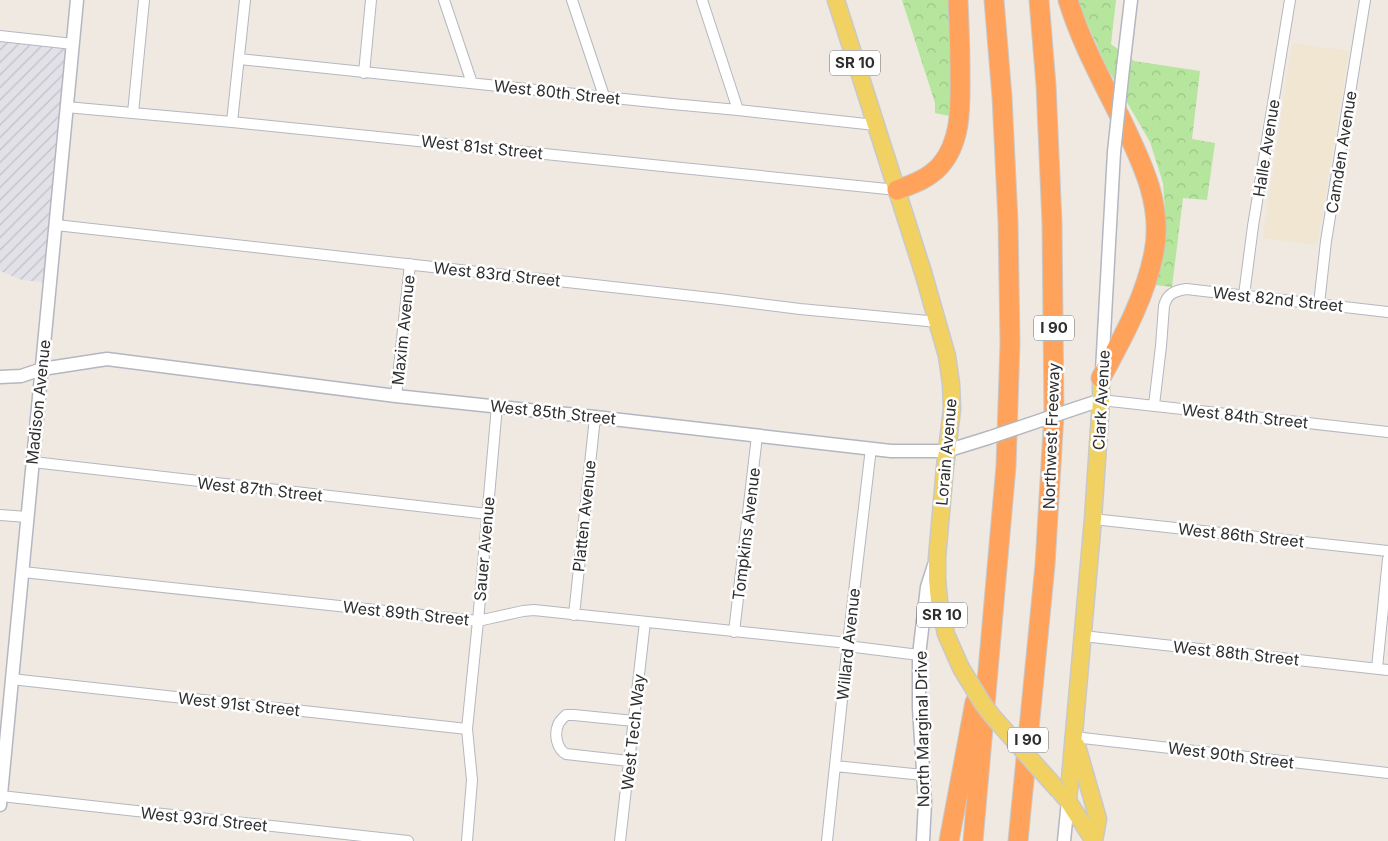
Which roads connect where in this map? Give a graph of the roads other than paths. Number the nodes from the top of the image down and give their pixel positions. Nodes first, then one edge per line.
1 (77, 0) edge
2 (144, 0) edge
3 (245, 0) edge
4 (371, 0) edge
5 (444, 0) edge
6 (572, 0) edge
7 (702, 0) edge
8 (836, 0) edge
9 (958, 0) edge
10 (994, 0) edge
11 (1039, 0) edge
12 (1068, 0) edge
13 (1131, 0) edge
14 (1290, 0) edge
15 (1365, 0) edge
16 (0, 36) edge
17 (73, 44) junction
18 (239, 60) junction
19 (364, 73) junction
20 (472, 83) junction
21 (604, 96) junction
22 (66, 106) junction
23 (738, 110) junction
24 (133, 113) junction
25 (232, 122) junction
26 (875, 125) junction
27 (897, 190) junction
28 (56, 225) junction
29 (410, 264) junction
30 (1244, 296) junction
31 (1319, 304) junction
32 (1388, 312) edge
33 (938, 322) junction
34 (42, 369) junction
35 (0, 377) edge
36 (1101, 378) junction
37 (396, 396) junction
38 (1101, 400) junction
39 (498, 406) junction
40 (1154, 406) junction
41 (595, 417) junction
42 (1388, 432) edge
43 (757, 436) junction
44 (871, 448) junction
45 (946, 451) junction
46 (33, 462) junction
47 (488, 514) junction
48 (0, 515) edge
49 (27, 517) junction
50 (1094, 519) junction
51 (1388, 551) edge
52 (937, 558) junction
53 (1388, 559) edge
54 (23, 572) junction
55 (995, 595) junction
56 (574, 614) junction
57 (478, 620) junction
58 (645, 622) junction
59 (734, 632) junction
60 (1084, 636) junction
61 (848, 644) junction
62 (919, 655) junction
63 (1376, 668) junction
64 (1388, 670) edge
65 (11, 679) junction
66 (634, 720) junction
67 (467, 729) junction
68 (1074, 737) junction
69 (630, 761) junction
70 (835, 766) junction
71 (1388, 773) edge
72 (923, 775) junction
73 (1064, 796) junction
74 (0, 800) edge
75 (1019, 835) edge
76 (408, 841) edge
77 (466, 841) edge
78 (620, 841) edge
79 (827, 841) edge
80 (923, 841) edge
81 (948, 841) edge
82 (973, 841) edge
83 (1064, 841) edge
84 (1095, 841) edge

1 - 17 street, Madison Avenue
2 - 24 street
3 - 18 street
4 - 19 street
5 - 20 street
6 - 21 street
7 - 23 street
8 - 26 main road, Lorain Avenue / SR 10
9 - 27 highway
10 - 55 highway, I 90
11 - 75 highway, Northwest Freeway / I 90
12 - 36 highway
13 - 36 street, Clark Avenue, bridge
14 - 30 street, Halle Avenue
15 - 31 street, Camden Avenue
16 - 17 street
17 - 22 street, Madison Avenue
18 - 19 street, West 80th Street
18 - 25 street
19 - 20 street, West 80th Street
20 - 21 street, West 80th Street
21 - 23 street, West 80th Street
22 - 24 street, West 81st Street
22 - 28 street, Madison Avenue
23 - 26 street, West 80th Street
24 - 25 street, West 81st Street
25 - 27 street, West 81st Street
26 - 27 main road, Lorain Avenue / SR 10
27 - 33 main road, Lorain Avenue / SR 10
28 - 29 street, West 83rd Street
28 - 34 street, Madison Avenue
29 - 33 street, West 83rd Street
29 - 37 street, Maxim Avenue
30 - 31 street, West 82nd Street
30 - 40 street, West 82nd Street
31 - 32 street, West 82nd Street
33 - 45 main road, Lorain Avenue / SR 10
34 - 35 street, West 85th Street
34 - 37 street, West 85th Street
34 - 46 street, Madison Avenue
36 - 38 main road, Clark Avenue
37 - 39 street, West 85th Street
38 - 40 street, West 84th Street
38 - 45 street, West 85th Street, bridge
38 - 50 main road, Clark Avenue
39 - 41 street, West 85th Street
39 - 47 street, Sauer Avenue
40 - 42 street, West 84th Street
41 - 43 street, West 85th Street
41 - 56 street, Platten Avenue
43 - 44 street, West 85th Street
43 - 59 street, Tompkins Avenue
44 - 45 street, West 85th Street
44 - 61 street, Willard Avenue
45 - 52 main road, Lorain Avenue / SR 10
46 - 47 street, West 87th Street
46 - 49 street, Madison Avenue
47 - 57 street, Sauer Avenue
48 - 49 street
49 - 54 street, Madison Avenue
50 - 51 street, West 86th Street
50 - 60 main road, Clark Avenue
52 - 62 street, North Marginal Drive
52 - 73 main road, Lorain Avenue / SR 10, bridge
53 - 63 street
54 - 57 street, West 89th Street
54 - 65 street, Madison Avenue
55 - 81 highway
55 - 82 highway, I 90
56 - 57 street, West 89th Street
56 - 58 street, West 89th Street
57 - 67 street, Sauer Avenue
58 - 59 street, West 89th Street
58 - 66 street, West Tech Way
59 - 61 street, West 89th Street
60 - 63 street, West 88th Street
60 - 68 main road, Clark Avenue
61 - 62 street, West 89th Street
61 - 70 street, Willard Avenue
62 - 72 street, North Marginal Drive
63 - 64 street, West 88th Street
65 - 67 street, West 91st Street
65 - 74 street, Madison Avenue
66 - 69 street, West Tech Way
66 - 69 street
67 - 77 street, Sauer Avenue
68 - 71 street, West 90th Street
68 - 73 main road, Clark Avenue
68 - 84 main road
69 - 78 street, West Tech Way
70 - 72 street
70 - 79 street, Willard Avenue
72 - 80 street, North Marginal Drive
73 - 83 street
73 - 84 main road, Lorain Avenue / SR 10
74 - 76 street, West 93rd Street

